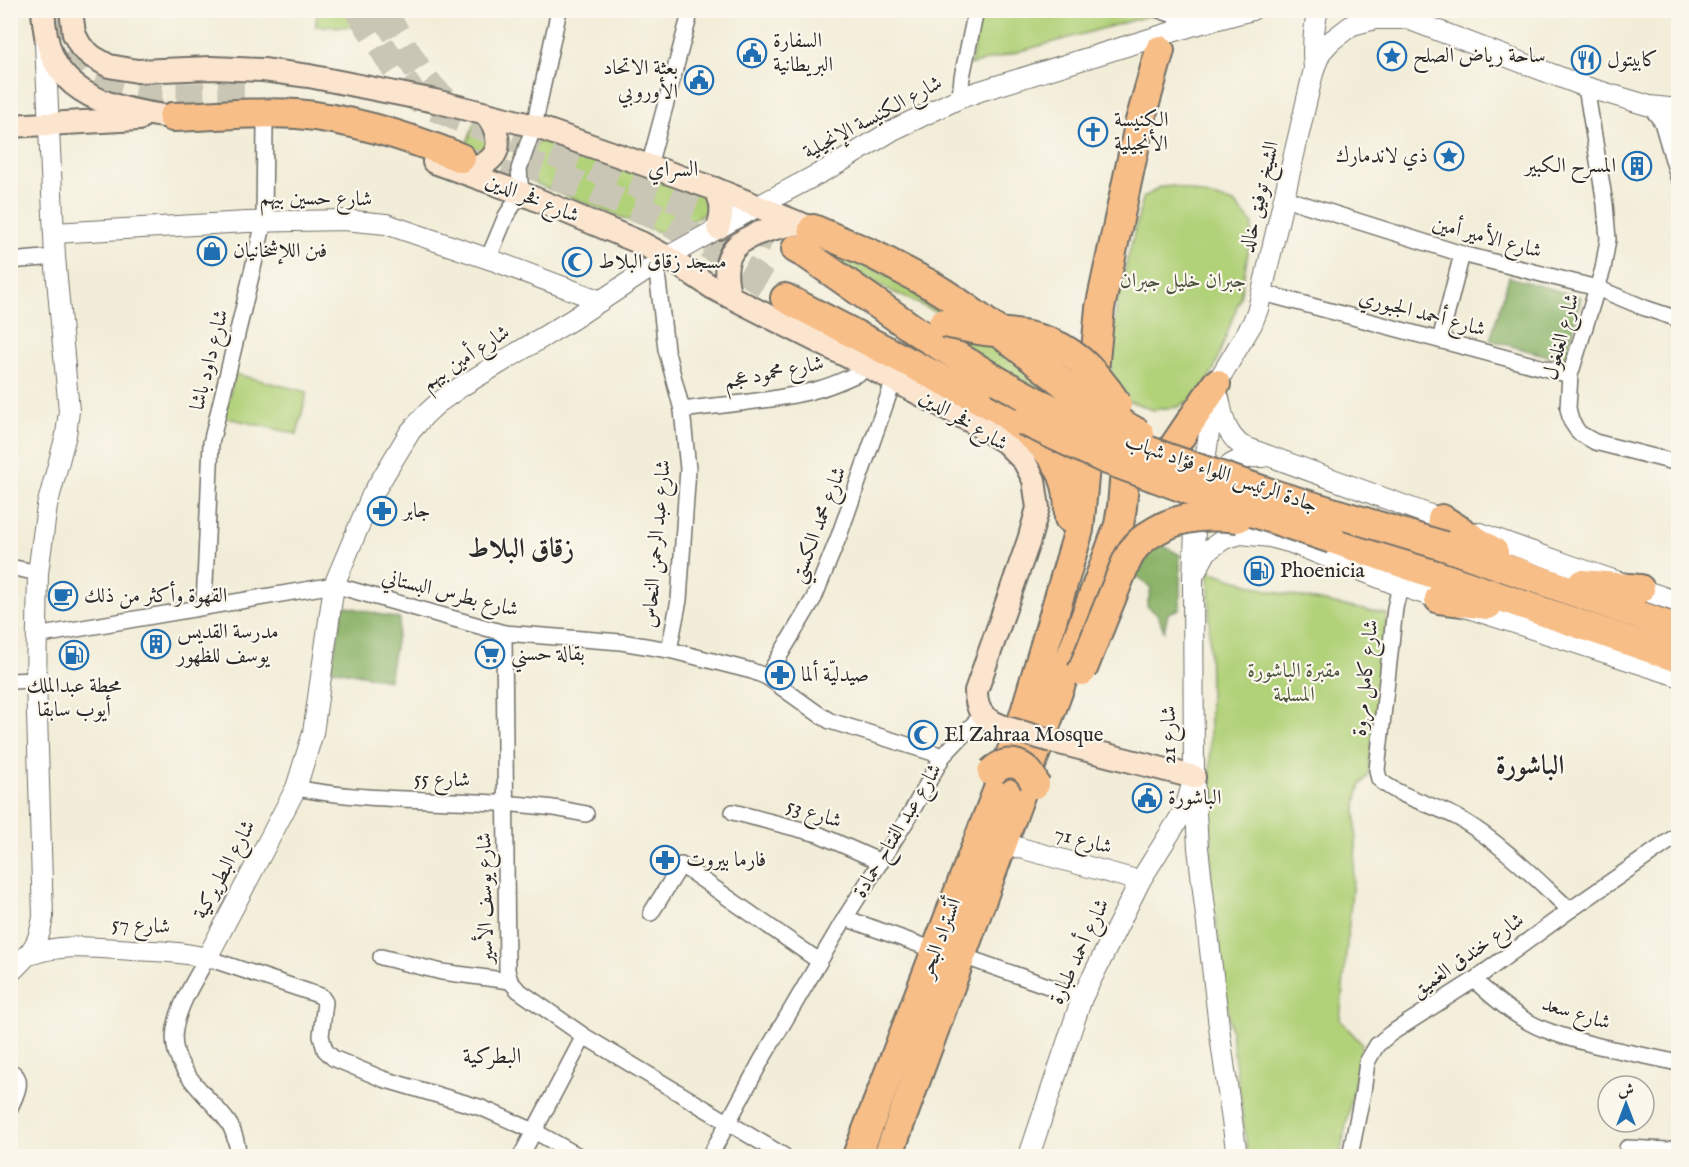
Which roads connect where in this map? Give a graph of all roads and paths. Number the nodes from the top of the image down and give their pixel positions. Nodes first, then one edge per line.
1 (43, 10) edge
2 (71, 10) edge
3 (559, 10) edge
4 (691, 10) edge
5 (976, 10) edge
6 (1159, 10) edge
7 (1217, 10) edge
8 (1252, 10) edge
9 (1318, 10) edge
10 (1384, 10) edge
11 (1408, 19) junction
12 (1187, 23) junction
13 (45, 33) junction
14 (1160, 50) dead end
15 (1314, 69) junction
16 (1586, 87) junction
17 (960, 93) junction
18 (244, 95) tunnel mouth
19 (1650, 106) junction
20 (1676, 109) edge
21 (486, 114) junction
22 (173, 117) junction
23 (49, 124) junction
24 (265, 125) junction
25 (10, 126) edge
26 (534, 126) junction
27 (1678, 129) edge
28 (464, 156) junction
29 (649, 166) junction
30 (1678, 177) edge
31 (715, 189) junction
32 (521, 193) junction
33 (1284, 198) junction
34 (754, 204) junction
35 (264, 222) junction
36 (718, 228) junction
37 (54, 233) junction
38 (804, 239) junction
39 (1462, 254) junction
40 (55, 257) junction
41 (488, 259) junction
42 (10, 261) edge
43 (662, 261) junction
44 (1597, 288) junction
45 (1263, 293) junction
46 (730, 296) junction
47 (785, 298) tunnel mouth
48 (601, 300) junction
49 (1678, 318) edge
50 (1440, 340) junction
51 (870, 368) junction
52 (1570, 375) junction
53 (894, 380) junction
54 (1216, 384) junction
55 (991, 396) junction
56 (682, 410) junction
57 (1272, 458) junction
58 (1678, 462) edge
59 (1213, 473) junction
60 (1119, 525) junction
61 (1302, 529) junction
62 (1443, 533) junction
63 (1241, 534) junction
64 (10, 567) edge
65 (38, 573) junction
66 (1193, 578) junction
67 (1539, 581) junction
68 (334, 585) junction
69 (1400, 586) junction
70 (1441, 588) junction
71 (1640, 590) junction
72 (1675, 600) edge
73 (204, 607) junction
74 (1547, 612) junction
75 (1678, 629) edge
76 (504, 633) junction
77 (36, 636) junction
78 (669, 650) junction
79 (1678, 658) edge
80 (1635, 661) junction
81 (1678, 676) edge
82 (767, 677) junction
83 (36, 680) junction
84 (10, 681) edge
85 (1025, 728) junction
86 (943, 756) junction
87 (993, 772) junction
88 (1194, 777) junction
89 (1035, 784) junction
90 (296, 788) junction
91 (505, 803) junction
92 (733, 812) dead end
93 (586, 814) dead end
94 (1678, 836) edge
95 (1013, 846) junction
96 (881, 862) junction
97 (1140, 881) junction
98 (1570, 910) junction
99 (651, 913) dead end
100 (43, 917) junction
101 (845, 918) junction
102 (79, 947) junction
103 (926, 947) junction
104 (29, 955) junction
105 (381, 957) dead end
106 (207, 958) junction
107 (971, 959) junction
108 (819, 961) junction
109 (10, 973) edge
110 (1474, 980) junction
111 (510, 981) junction
112 (1082, 998) junction
113 (584, 1036) junction
114 (1678, 1063) edge
115 (10, 1071) edge
116 (10, 1108) edge
117 (727, 1121) junction
118 (534, 1131) junction
119 (1678, 1147) edge
120 (1628, 1148) dead end
121 (859, 1151) edge
122 (239, 1156) edge
123 (521, 1156) edge
124 (579, 1156) edge
125 (710, 1156) edge
126 (784, 1156) edge
127 (888, 1156) edge
128 (1029, 1156) edge
129 (1237, 1156) edge
130 (1350, 1156) edge

1 - 13 main road, شارع فخر الدين
2 - 21 main road
3 - 26 street
4 - 29 street
5 - 17 street
6 - 12 street
7 - 12 street, شارع الكنيسة الإنجيلية
8 - 12 street, شارع الكنيسة الإنجيلية
9 - 15 street, الشيخ توفيق خالد
10 - 11 street
11 - 15 street
11 - 16 street
12 - 17 street, شارع الكنيسة الإنجيلية
13 - 22 main road, شارع فخر الدين
13 - 23 street
14 - 85 highway
15 - 33 street, الشيخ توفيق خالد
16 - 19 street
16 - 44 street, شارع الغلغول
17 - 34 street, شارع الكنيسة الإنجيلية
18 - 28 highway
19 - 20 street
19 - 30 street
20 - 27 street
21 - 26 main road
21 - 28 main road
22 - 23 main road
22 - 24 main road, شارع فخر الدين
22 - 28 highway
23 - 25 main road
23 - 37 street
24 - 28 main road, شارع فخر الدين
24 - 35 street, شارع داود باشا
26 - 29 main road
26 - 32 street
28 - 32 main road, شارع فخر الدين
29 - 31 main road
31 - 34 main road
31 - 36 main road
32 - 41 street
32 - 43 main road, شارع فخر الدين
33 - 39 street, شارع الأمير أمين
33 - 45 street, الشيخ توفيق خالد
34 - 36 street, شارع الكنيسة الإنجيلية
34 - 38 main road
35 - 37 street, شارع حسين بيهم
35 - 41 street, شارع حسين بيهم
35 - 73 street, شارع داود باشا
36 - 43 street, شارع الكنيسة الإنجيلية
37 - 40 street
38 - 46 main road
38 - 55 highway, جادة الرئيس اللواء فؤاد شهاب
38 - 59 highway, bridge
38 - 60 highway, bridge
39 - 44 street, شارع الأمير أمين
39 - 50 street
40 - 42 street
40 - 65 street
41 - 48 street, شارع حسين بيهم
43 - 46 main road, شارع فخر الدين
43 - 48 street, شارع أمين بيهم
43 - 56 street, شارع عبد الرحمن النحاس
44 - 49 street, شارع الأمير أمين
44 - 52 street, شارع الغلغول
45 - 50 street, شارع أحمد الجبوري
45 - 54 street, الشيخ توفيق خالد
46 - 51 main road, شارع فخر الدين
47 - 55 highway, جادة الرئيس اللواء فؤاد شهاب
48 - 68 street, شارع أمين بيهم
50 - 52 street, شارع أحمد الجبوري
51 - 53 main road, شارع فخر الدين
51 - 56 street, شارع محمود عجم
52 - 58 street, شارع الغلغول
53 - 82 street, شارع محمد الكستي
53 - 85 main road, شارع فخر الدين
54 - 57 street
54 - 60 highway
54 - 66 street, شارع 21
55 - 59 highway, جادة الرئيس اللواء فؤاد شهاب, bridge
55 - 61 highway, جادة الرئيس اللواء فؤاد شهاب, bridge
55 - 85 highway
56 - 78 street, شارع عبد الرحمن النحاس
57 - 62 street
57 - 63 street
59 - 62 highway, جادة الرئيس اللواء فؤاد شهاب, bridge
60 - 85 highway
61 - 70 highway, جادة الرئيس اللواء فؤاد شهاب, bridge
61 - 85 highway, bridge
62 - 67 highway, جادة الرئيس اللواء فؤاد شهاب
62 - 71 street
63 - 66 street
63 - 69 street
64 - 65 street
65 - 77 street
66 - 88 street, شارع 21
67 - 71 highway
67 - 75 highway, جادة الرئيس اللواء فؤاد شهاب
68 - 73 street, شارع بطرس البستاني
68 - 76 street, شارع بطرس البستاني
68 - 90 street, شارع البطريركية
69 - 70 street
69 - 98 street, شارع كامل مروة
70 - 74 highway, جادة الرئيس اللواء فؤاد شهاب
70 - 80 street
71 - 72 street
73 - 77 street, شارع بطرس البستاني
74 - 79 highway, جادة الرئيس اللواء فؤاد شهاب
74 - 80 highway
76 - 78 street, شارع بطرس البستاني
76 - 91 street, شارع يوسف الأسير
77 - 83 street
78 - 82 street, شارع بطرس البستاني
80 - 81 street
82 - 86 street, شارع بطرس البستاني
83 - 84 street
83 - 100 street
85 - 86 street, شارع عبد الفتاح حمادة
85 - 87 highway
85 - 88 main road
85 - 89 highway
85 - 121 highway, أتستراد البحر
85 - 127 highway, أتستراد البحر
86 - 96 street, شارع عبد الفتاح حمادة
87 - 89 highway, bridge
87 - 103 highway
88 - 97 street, شارع أحمد طبارة
88 - 129 street, شارع 21
89 - 95 highway
90 - 91 street, شارع 55
90 - 106 street, شارع البطريركية
91 - 93 street, شارع 55
91 - 111 street, شارع يوسف الأسير
92 - 96 street, شارع 53
94 - 98 street, شارع خندق الغميق
95 - 97 street, شارع 71
95 - 107 highway
96 - 101 street, شارع عبد الفتاح حمادة
97 - 112 street, شارع أحمد طبارة
98 - 110 street, شارع خندق الغميق
99 - 108 street
100 - 102 street
100 - 104 street
101 - 103 street
101 - 108 street, شارع عبد الفتاح حمادة
102 - 104 street, شارع 57
102 - 106 street, شارع 57
103 - 121 highway
104 - 109 street
105 - 111 street
106 - 118 street, شارع 57
106 - 122 street, شارع البطريركية
107 - 112 street
107 - 127 highway
108 - 117 street, شارع عبد الفتاح حمادة
110 - 114 street, شارع سعد
110 - 130 street, شارع خندق الغميق
111 - 113 street, شارع يوسف الأسير
112 - 128 street, شارع أحمد طبارة
113 - 117 street, شارع يوسف الأسير
113 - 118 street
115 - 116 street
117 - 125 street, شارع عبد الفتاح حمادة
117 - 126 street, شارع يوسف الأسير
118 - 123 street
118 - 124 street
119 - 120 street

